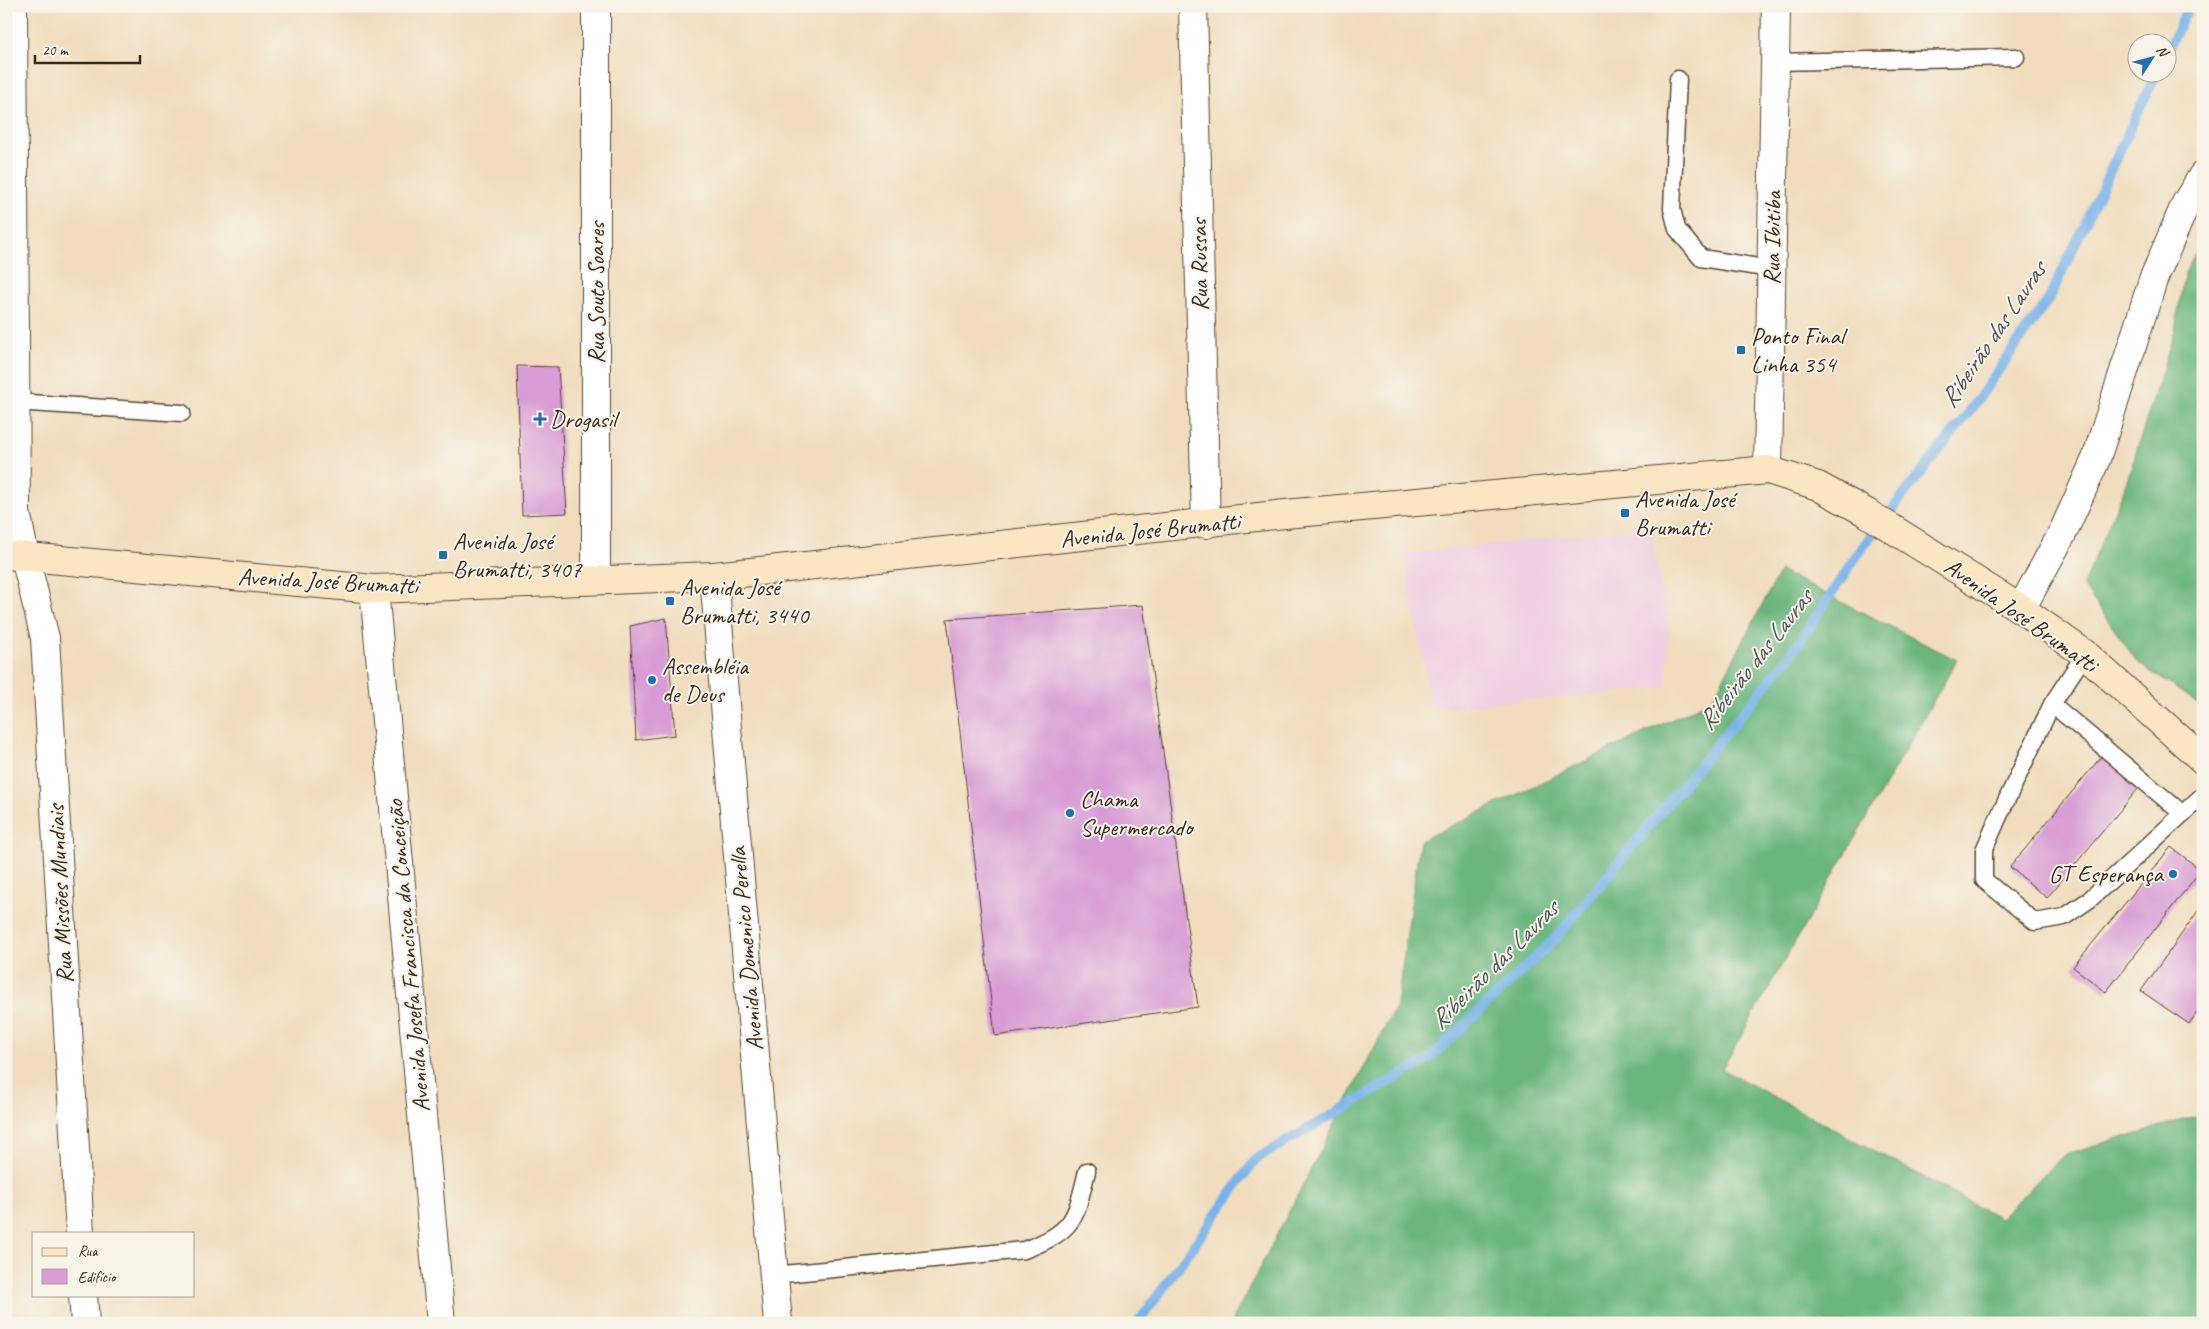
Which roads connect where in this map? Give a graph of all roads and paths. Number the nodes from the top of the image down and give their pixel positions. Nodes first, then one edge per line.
1 (13, 6) edge
2 (596, 6) edge
3 (1193, 6) edge
4 (1776, 6) edge
5 (2016, 57) dead end
6 (1775, 62) junction
7 (1678, 79) dead end
8 (2203, 174) edge
9 (1771, 269) junction
10 (15, 402) junction
11 (182, 413) dead end
12 (1768, 470) junction
13 (1206, 524) junction
14 (16, 556) edge
15 (714, 576) junction
16 (596, 580) junction
17 (374, 589) junction
18 (2021, 609) junction
19 (2084, 654) junction
20 (2052, 704) junction
21 (2203, 760) edge
22 (2203, 796) edge
23 (2183, 814) junction
24 (1088, 1171) dead end
25 (80, 1232) edge
26 (774, 1275) junction
27 (83, 1296) edge
28 (85, 1323) edge
29 (441, 1323) edge
30 (778, 1323) edge

1 - 10 street, Rua Missões Mundiais
2 - 16 street, Rua Souto Soares
3 - 13 street, Rua Russas
4 - 6 street, Rua Ibitiba
5 - 6 lane
6 - 9 street, Rua Ibitiba
7 - 9 lane
8 - 18 street
9 - 12 street, Rua Ibitiba
10 - 11 lane
10 - 14 street, Rua Missões Mundiais
12 - 13 main road, Avenida José Brumatti
12 - 18 main road, Avenida José Brumatti
13 - 15 main road, Avenida José Brumatti
14 - 17 main road, Avenida José Brumatti
14 - 25 street, Rua Missões Mundiais
15 - 16 main road, Avenida José Brumatti
15 - 26 street, Avenida Domenico Perella
16 - 17 main road, Avenida José Brumatti
17 - 29 street, Avenida Josefa Francisca da Conceição
18 - 19 main road, Avenida José Brumatti
19 - 20 lane
19 - 21 main road, Avenida José Brumatti
20 - 23 lane
20 - 23 lane
22 - 23 lane
24 - 26 lane
26 - 30 street, Avenida Domenico Perella
27 - 28 street

